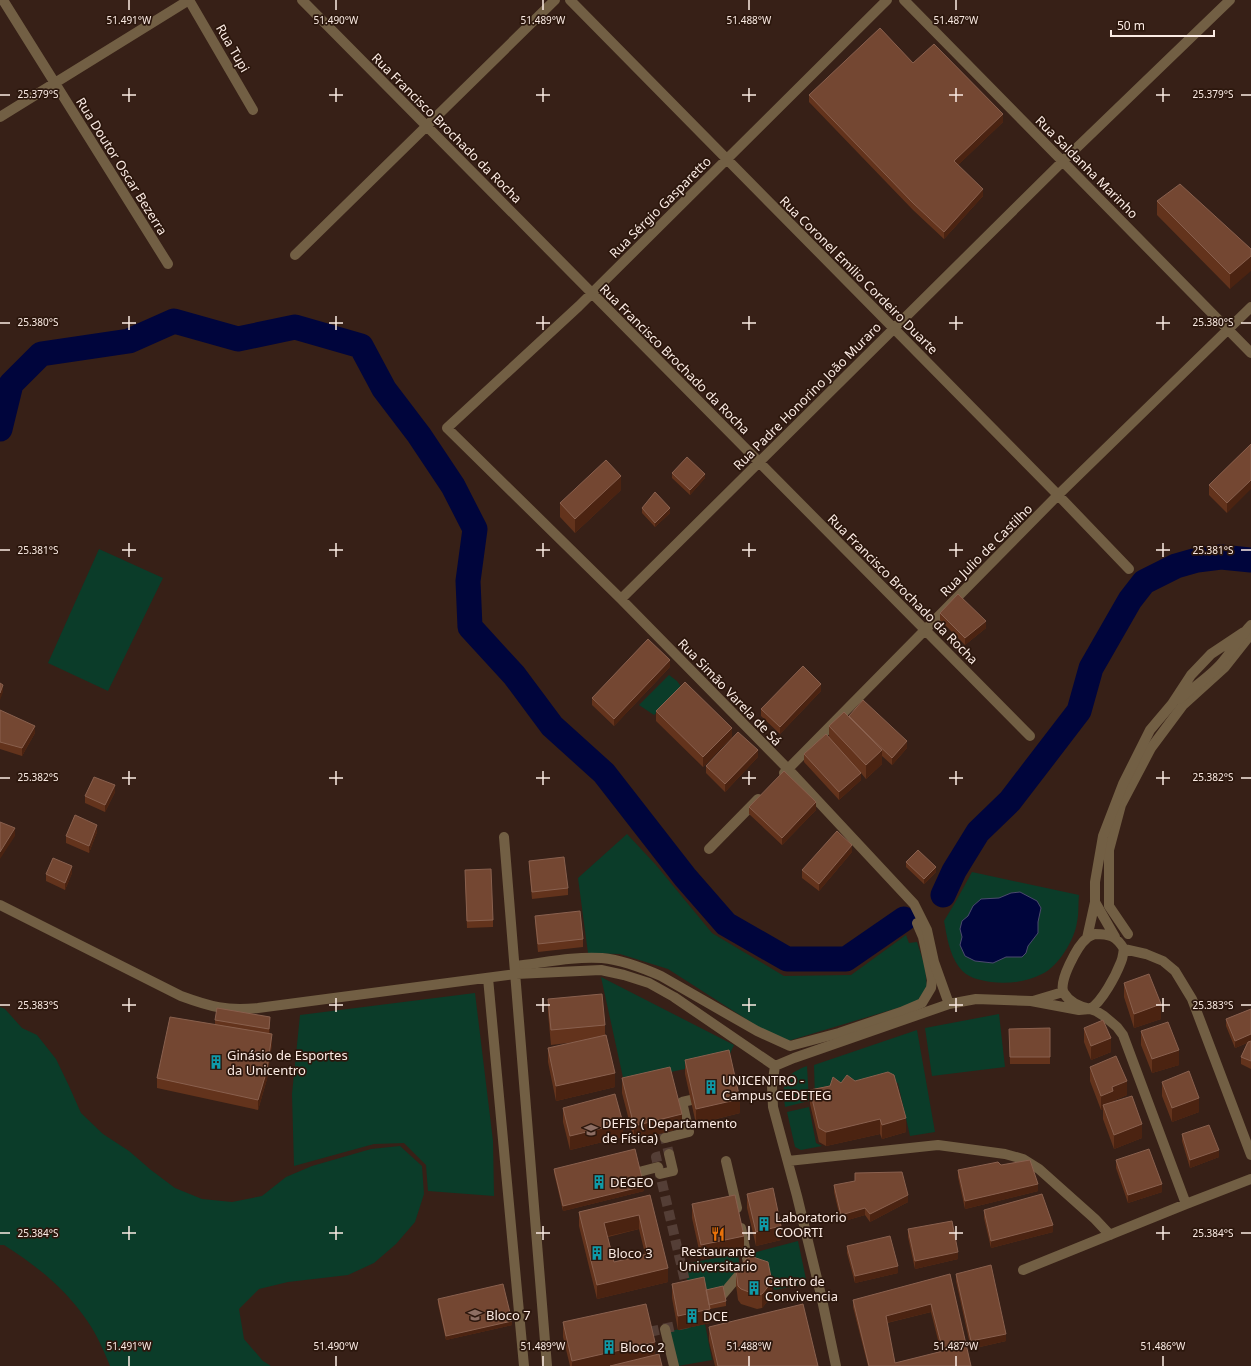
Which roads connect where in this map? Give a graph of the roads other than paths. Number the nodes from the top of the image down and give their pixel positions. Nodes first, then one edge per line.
1 (3, 0) edge
2 (189, 0) edge
3 (302, 0) edge
4 (555, 0) edge
5 (570, 0) edge
6 (887, 0) edge
7 (904, 0) edge
8 (1230, 0) edge
9 (55, 83) junction
10 (253, 110) dead end
11 (0, 117) edge
12 (426, 126) junction
13 (727, 159) junction
14 (1063, 160) junction
15 (295, 254) dead end
16 (168, 264) dead end
17 (592, 293) junction
18 (1251, 307) edge
19 (894, 328) junction
20 (1228, 330) junction
21 (1251, 353) edge
22 (447, 428) joint
23 (759, 462) junction
24 (1058, 495) junction
25 (1129, 569) dead end
26 (621, 599) junction
27 (925, 630) junction
28 (1249, 630) edge
29 (1030, 736) dead end
30 (788, 769) junction
31 (778, 779) edge
32 (767, 790) edge
33 (504, 837) dead end
34 (709, 849) dead end
35 (1095, 902) junction
36 (0, 905) edge
37 (917, 923) dead end
38 (1128, 934) dead end
39 (1115, 937) junction
40 (1087, 938) junction
41 (1124, 949) junction
42 (515, 970) junction
43 (488, 978) junction
44 (1063, 992) junction
45 (1031, 1001) junction
46 (949, 1004) junction
47 (1090, 1009) junction
48 (775, 1066) junction
49 (690, 1100) edge
50 (665, 1138) edge
51 (669, 1154) dead end
52 (1251, 1156) edge
53 (726, 1161) dead end
54 (788, 1161) junction
55 (639, 1172) edge
56 (1251, 1179) edge
57 (1186, 1204) junction
58 (1110, 1235) junction
59 (1024, 1270) dead end
60 (704, 1303) edge
61 (665, 1329) dead end
62 (524, 1366) edge
63 (547, 1366) edge
64 (674, 1366) edge
65 (836, 1366) edge

1 - 9 street, Rua Doutor Oscar Bezerra
2 - 9 street
2 - 10 street, Rua Tupi
3 - 12 street, Rua Francisco Brochado da Rocha
4 - 12 street
5 - 13 street, Rua Coronel Emilio Cordeiro Duarte
6 - 13 street, Rua Sérgio Gasparetto
7 - 14 street, Rua Saldanha Marinho
8 - 14 street, Rua Padre Honorino João Muraro
9 - 11 street
9 - 16 street, Rua Doutor Oscar Bezerra
12 - 15 street
12 - 17 street, Rua Francisco Brochado da Rocha
13 - 17 street, Rua Sérgio Gasparetto
13 - 19 street, Rua Coronel Emilio Cordeiro Duarte
14 - 19 street, Rua Padre Honorino João Muraro
14 - 20 street, Rua Saldanha Marinho
17 - 22 street, Rua Sérgio Gasparetto
17 - 23 street, Rua Francisco Brochado da Rocha
18 - 20 street, Rua Julio de Castilho
19 - 23 street, Rua Padre Honorino João Muraro
19 - 24 street, Rua Coronel Emilio Cordeiro Duarte
20 - 21 street, Rua Saldanha Marinho
20 - 24 street, Rua Julio de Castilho
22 - 26 street, Rua Simão Varela de Sá
23 - 26 street, Rua Padre Honorino João Muraro
23 - 27 street, Rua Francisco Brochado da Rocha
24 - 25 street, Rua Coronel Emilio Cordeiro Duarte
24 - 27 street, Rua Julio de Castilho
26 - 30 street, Rua Simão Varela de Sá
27 - 29 street, Rua Francisco Brochado da Rocha
27 - 30 street, Rua Julio de Castilho
28 - 35 street
28 - 38 street
30 - 31 street, Rua Julio de Castilho
30 - 46 street, Rua Simão Varela de Sá
32 - 34 street
33 - 42 street
35 - 39 street
35 - 40 street
36 - 43 street
37 - 42 street
39 - 40 street
39 - 41 street
40 - 44 street
41 - 47 street
41 - 52 street
42 - 43 street
42 - 48 street
42 - 63 street
43 - 62 street
44 - 45 street
44 - 47 street
45 - 46 street
45 - 47 street
46 - 48 street
47 - 57 street
48 - 54 street
49 - 50 street
51 - 55 street
53 - 60 street
54 - 58 street
54 - 65 street
56 - 57 street
57 - 58 street
58 - 59 street
61 - 64 street

